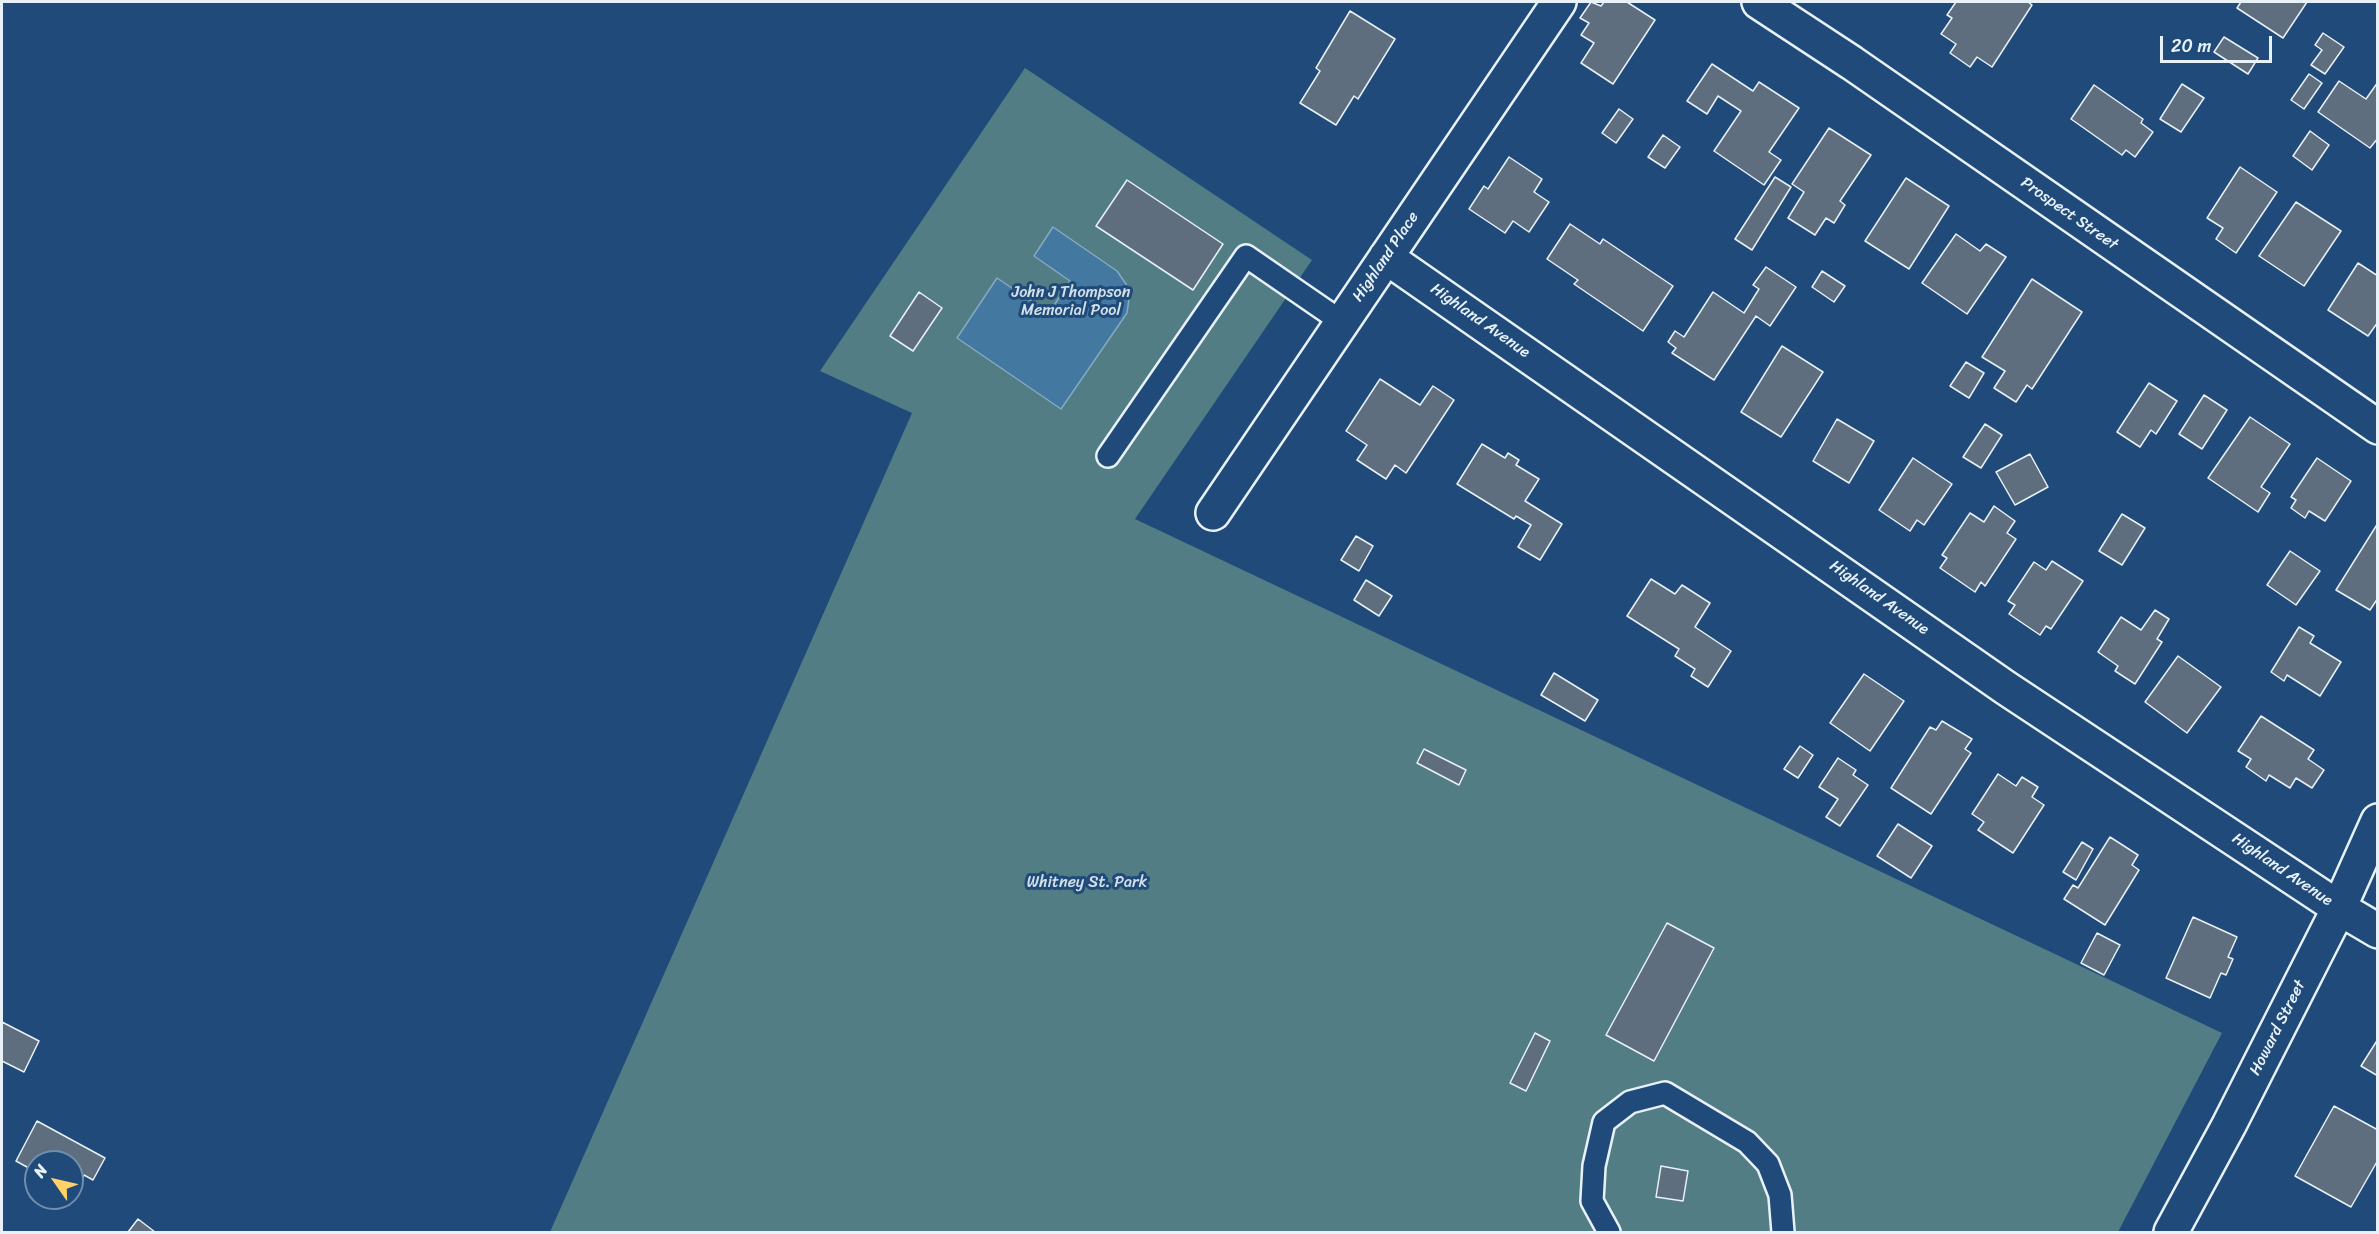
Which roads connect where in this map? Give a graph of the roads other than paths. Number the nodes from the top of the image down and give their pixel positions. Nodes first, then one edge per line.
1 (1559, 2) edge
2 (1759, 2) edge
3 (1386, 257) junction
4 (1342, 322) junction
5 (2378, 427) edge
6 (1108, 456) dead end
7 (1214, 513) dead end
8 (2378, 821) edge
9 (2339, 908) junction
10 (2378, 931) edge
11 (1609, 1233) edge
12 (1783, 1233) edge
13 (2171, 1233) edge

1 - 3 street, Highland Place
2 - 5 street, Prospect Street
3 - 4 street, Highland Place
3 - 9 street, Highland Avenue
4 - 6 lane
4 - 7 street, Highland Place
8 - 9 street, Howard Street
9 - 10 street, Highland Avenue
9 - 13 street, Howard Street
11 - 12 lane

